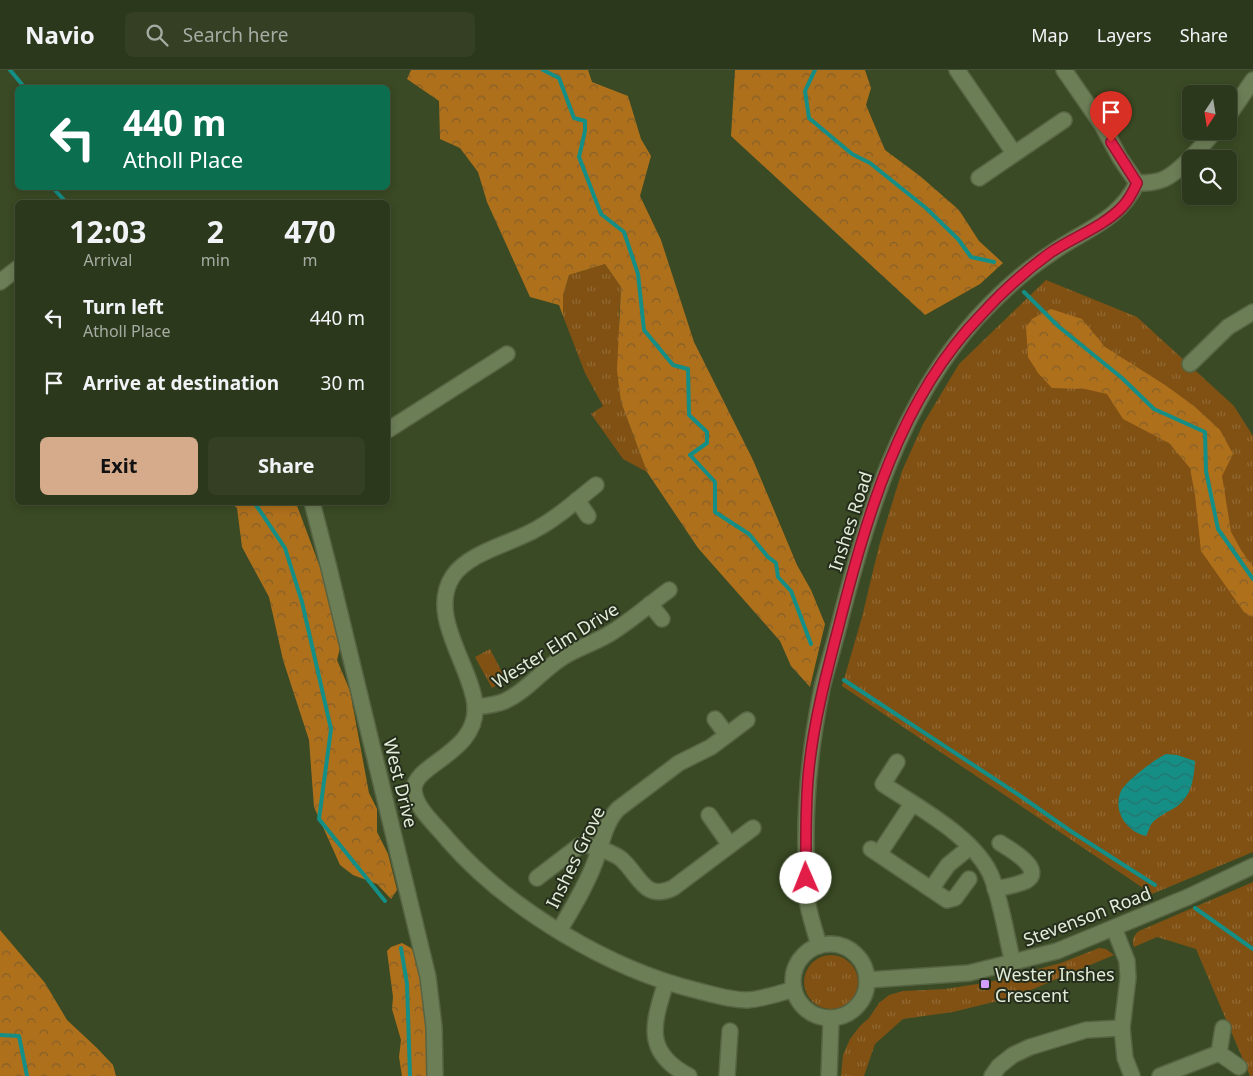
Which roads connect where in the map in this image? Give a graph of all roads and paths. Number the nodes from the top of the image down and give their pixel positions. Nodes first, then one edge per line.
1 (957, 70) edge
2 (1064, 70) edge
3 (1253, 80) edge
4 (1238, 101) edge
5 (1064, 120) dead end
6 (1206, 140) edge
7 (1014, 153) junction
8 (979, 178) dead end
9 (1137, 183) junction
10 (15, 270) edge
11 (0, 282) edge
12 (1253, 312) edge
13 (507, 354) dead end
14 (1190, 364) dead end
15 (390, 429) edge
16 (596, 485) dead end
17 (577, 500) junction
18 (313, 505) edge
19 (588, 516) dead end
20 (669, 590) dead end
21 (650, 604) junction
22 (662, 619) dead end
23 (475, 707) junction
24 (715, 719) dead end
25 (747, 720) dead end
26 (727, 735) junction
27 (897, 762) dead end
28 (912, 804) junction
29 (709, 815) dead end
30 (753, 828) dead end
31 (1000, 842) dead end
32 (730, 845) junction
33 (970, 847) junction
34 (599, 849) junction
35 (1253, 866) edge
36 (537, 878) dead end
37 (969, 879) dead end
38 (931, 889) junction
39 (995, 889) junction
40 (1114, 928) junction
41 (558, 931) junction
42 (820, 946) junction
43 (1013, 963) junction
44 (867, 980) junction
45 (666, 982) junction
46 (794, 989) junction
47 (831, 1018) junction
48 (1122, 1028) junction
49 (1222, 1028) dead end
50 (730, 1031) dead end
51 (1218, 1053) junction
52 (1239, 1067) dead end
53 (435, 1076) edge
54 (689, 1076) edge
55 (727, 1076) edge
56 (829, 1076) edge
57 (992, 1076) edge
58 (1132, 1076) edge
59 (1160, 1076) edge

1 - 7 street
2 - 9 street
3 - 4 street
5 - 7 street
6 - 9 street
7 - 8 street
9 - 42 street, Inshes Road
10 - 11 street
12 - 14 street
13 - 15 street
16 - 17 street
17 - 19 street
17 - 23 street
18 - 53 street, West Drive
20 - 21 street, Wester Elm Drive
21 - 22 street
21 - 23 street, Wester Elm Drive
23 - 41 street
24 - 26 street
25 - 26 street, Inshes Grove
26 - 34 street, Inshes Grove
27 - 28 street
28 - 33 street
28 - 38 street
29 - 32 street
30 - 32 street
31 - 39 street
32 - 34 street
33 - 38 street
33 - 39 street
34 - 36 street
34 - 41 street, Inshes Grove
35 - 40 street, Stevenson Road
37 - 38 street
39 - 43 street
40 - 43 street, Stevenson Road
40 - 48 street
41 - 45 street
42 - 44 street
42 - 46 street
43 - 44 street, Stevenson Road
44 - 47 street
45 - 46 street
45 - 54 street
46 - 47 street
47 - 56 street
48 - 57 street
48 - 58 street
49 - 51 street
50 - 55 street
51 - 52 street
51 - 59 street

